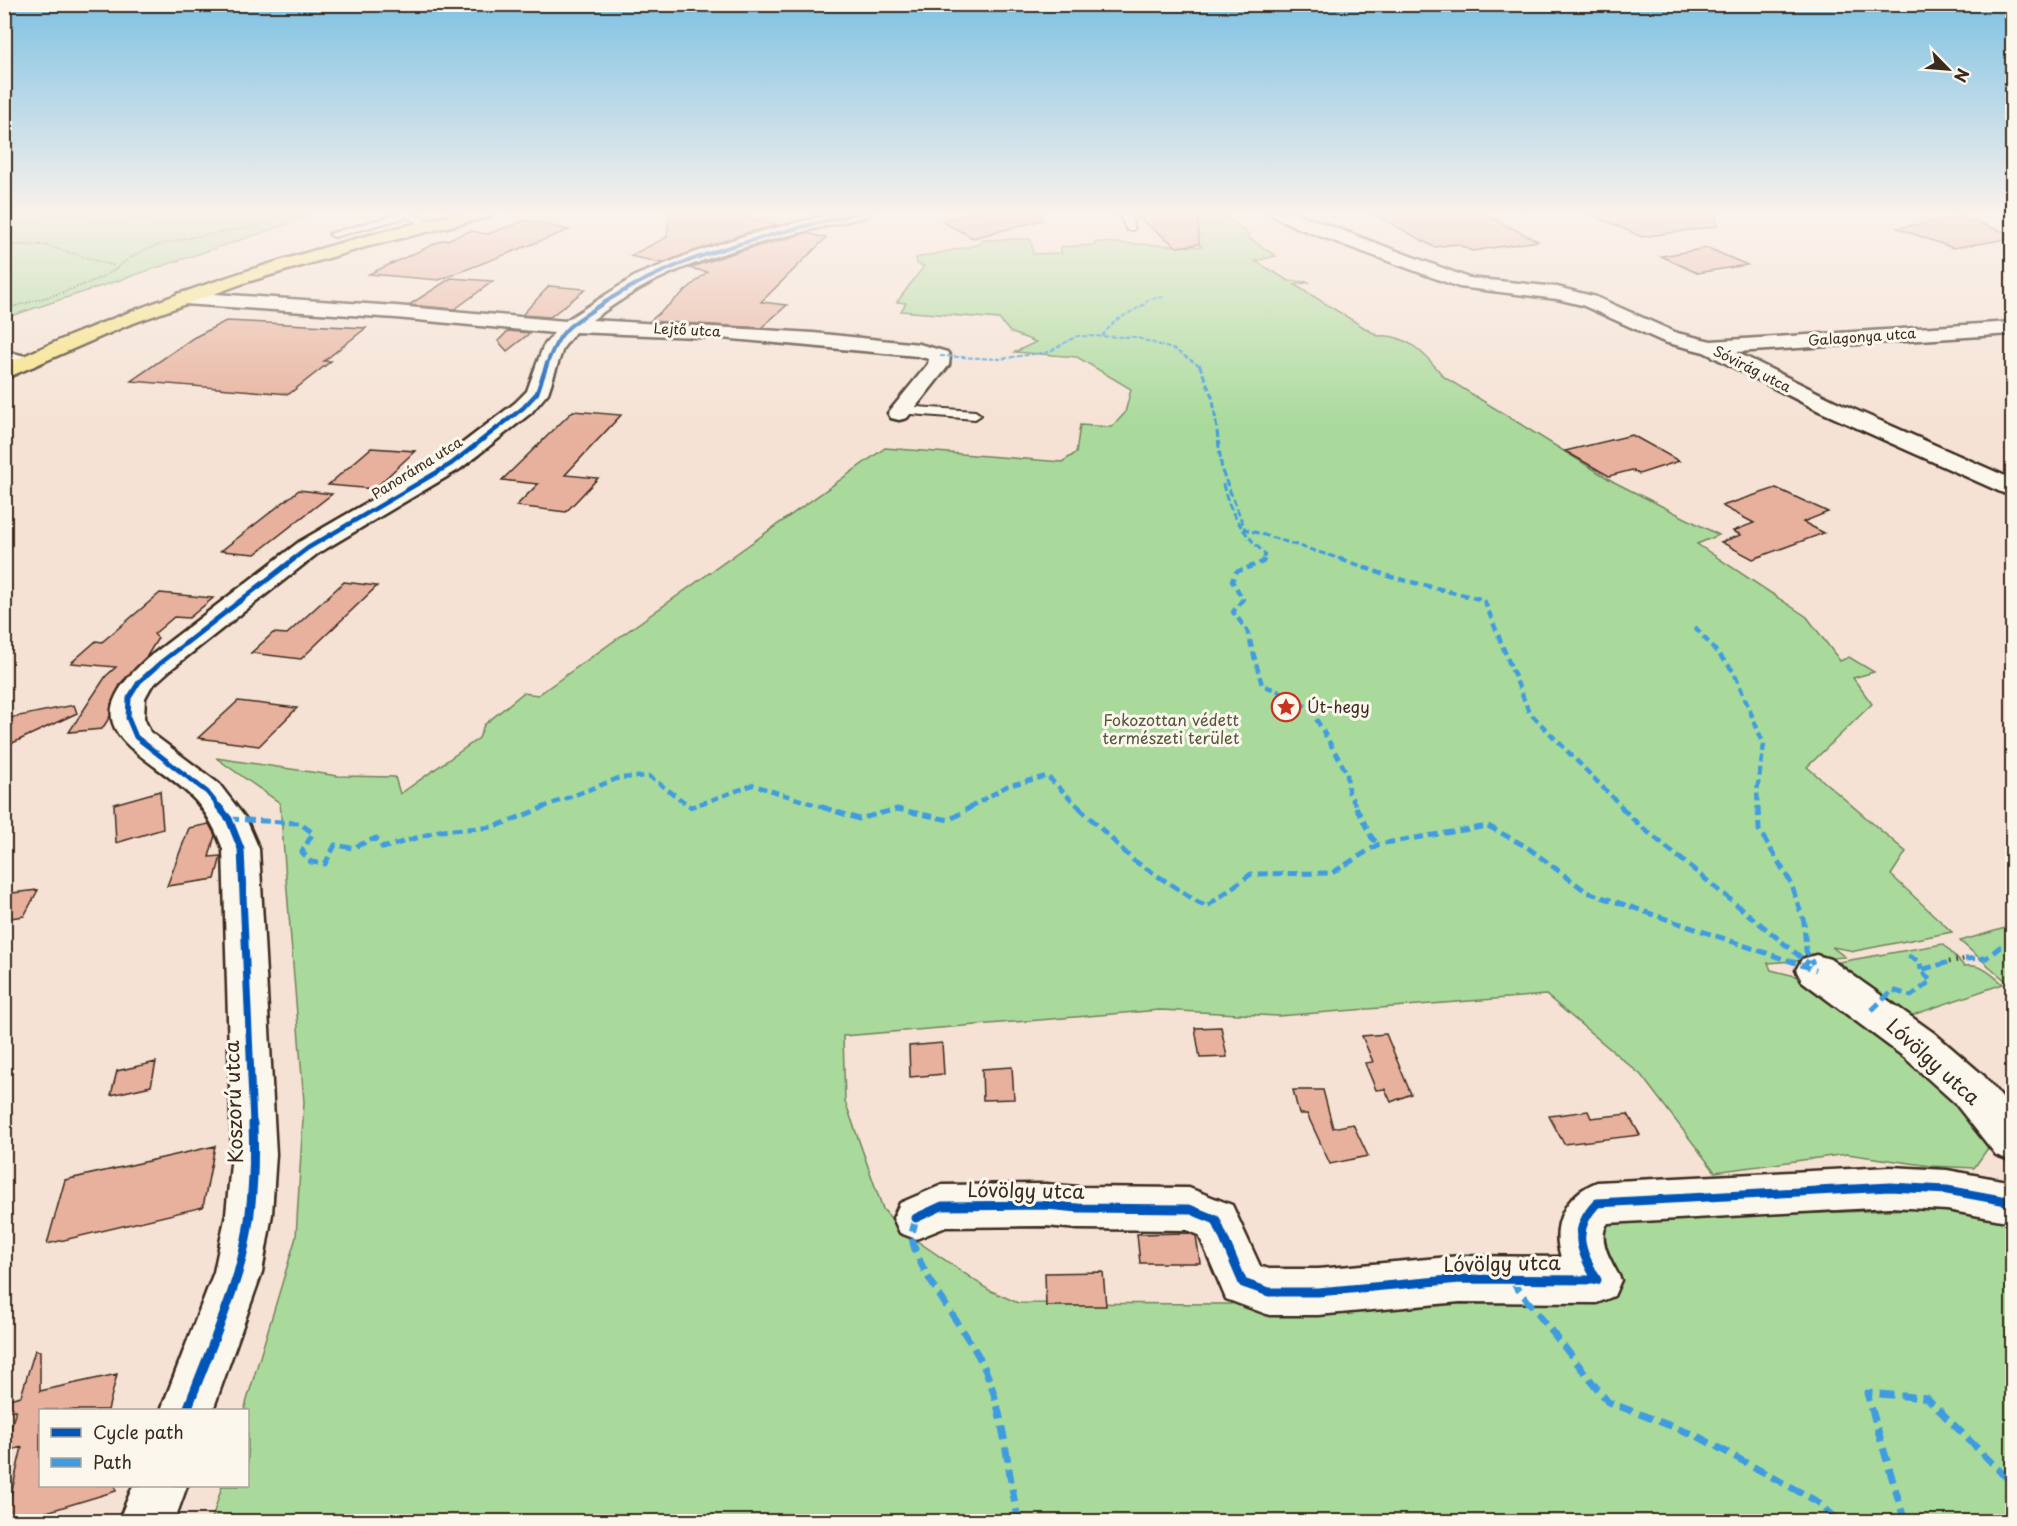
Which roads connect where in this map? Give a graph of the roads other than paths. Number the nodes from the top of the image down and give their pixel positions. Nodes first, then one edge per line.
1 (229, 283) edge
2 (637, 283) edge
3 (1471, 283) edge
4 (184, 298) junction
5 (569, 327) junction
6 (2013, 328) edge
7 (1711, 347) junction
8 (4, 357) edge
9 (27, 362) junction
10 (4, 373) edge
11 (901, 411) joint
12 (975, 415) dead end
13 (2013, 488) edge
14 (207, 792) joint
15 (1816, 970) dead end
16 (2013, 1142) edge
17 (2013, 1202) edge
18 (916, 1218) dead end
19 (187, 1409) edge
20 (159, 1487) edge
21 (147, 1521) edge

1 - 4 main road
2 - 5 street, Panoráma utca
3 - 7 street, Sóvirág utca
4 - 5 street, Lejtő utca
4 - 9 main road
5 - 11 street, Lejtő utca
5 - 14 street, Panoráma utca
6 - 7 street, Galagonya utca
7 - 13 street, Sóvirág utca
8 - 9 street
9 - 10 main road
11 - 12 lane
14 - 19 street, Koszorú utca
15 - 16 street, Lóvölgy utca
17 - 18 street, Lóvölgy utca
20 - 21 street

